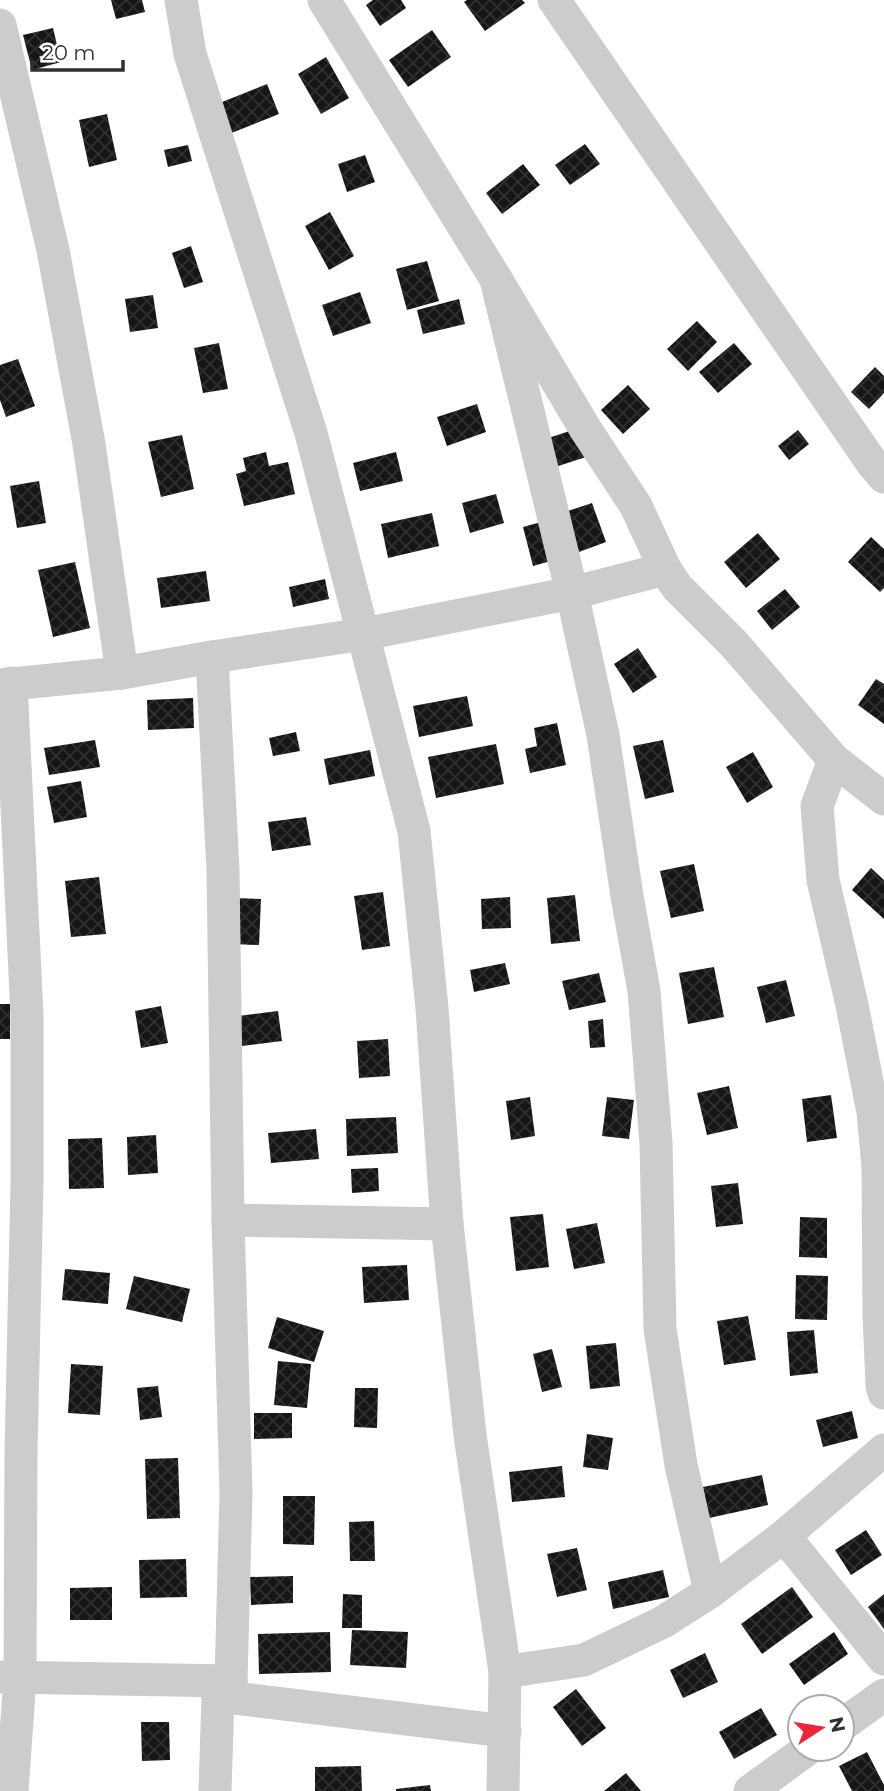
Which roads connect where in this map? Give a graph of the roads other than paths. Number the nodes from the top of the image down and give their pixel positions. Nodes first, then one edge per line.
1 (181, 0) edge
2 (324, 0) edge
3 (554, 0) edge
4 (0, 24) edge
5 (496, 279) junction
6 (884, 477) edge
7 (665, 569) junction
8 (572, 593) junction
9 (364, 634) junction
10 (212, 657) junction
11 (122, 673) junction
12 (5, 684) edge
13 (834, 760) junction
14 (884, 799) edge
15 (14, 1182) edge
16 (228, 1220) junction
17 (447, 1224) junction
18 (884, 1393) edge
19 (884, 1450) edge
20 (784, 1536) junction
21 (710, 1592) junction
22 (884, 1659) edge
23 (505, 1672) junction
24 (10, 1677) edge
25 (224, 1689) junction
26 (884, 1695) edge
27 (856, 1715) edge
28 (505, 1731) junction
29 (789, 1763) edge
30 (12, 1791) edge
31 (215, 1791) edge
32 (503, 1791) edge
33 (750, 1791) edge

1 - 9 street
2 - 5 street
3 - 6 street
4 - 11 street
5 - 7 street
5 - 8 street
7 - 8 street
7 - 13 street
8 - 9 street
8 - 21 street
9 - 10 street
9 - 17 street
10 - 11 street
10 - 16 street
11 - 12 street
12 - 15 street
13 - 14 street
13 - 18 street
15 - 24 street
16 - 17 street
16 - 25 street
17 - 23 street
19 - 20 street
20 - 21 street
20 - 22 street
21 - 23 street
23 - 28 street
24 - 25 street
24 - 30 street
25 - 28 street
25 - 31 street
26 - 27 street
28 - 32 street
29 - 33 street

